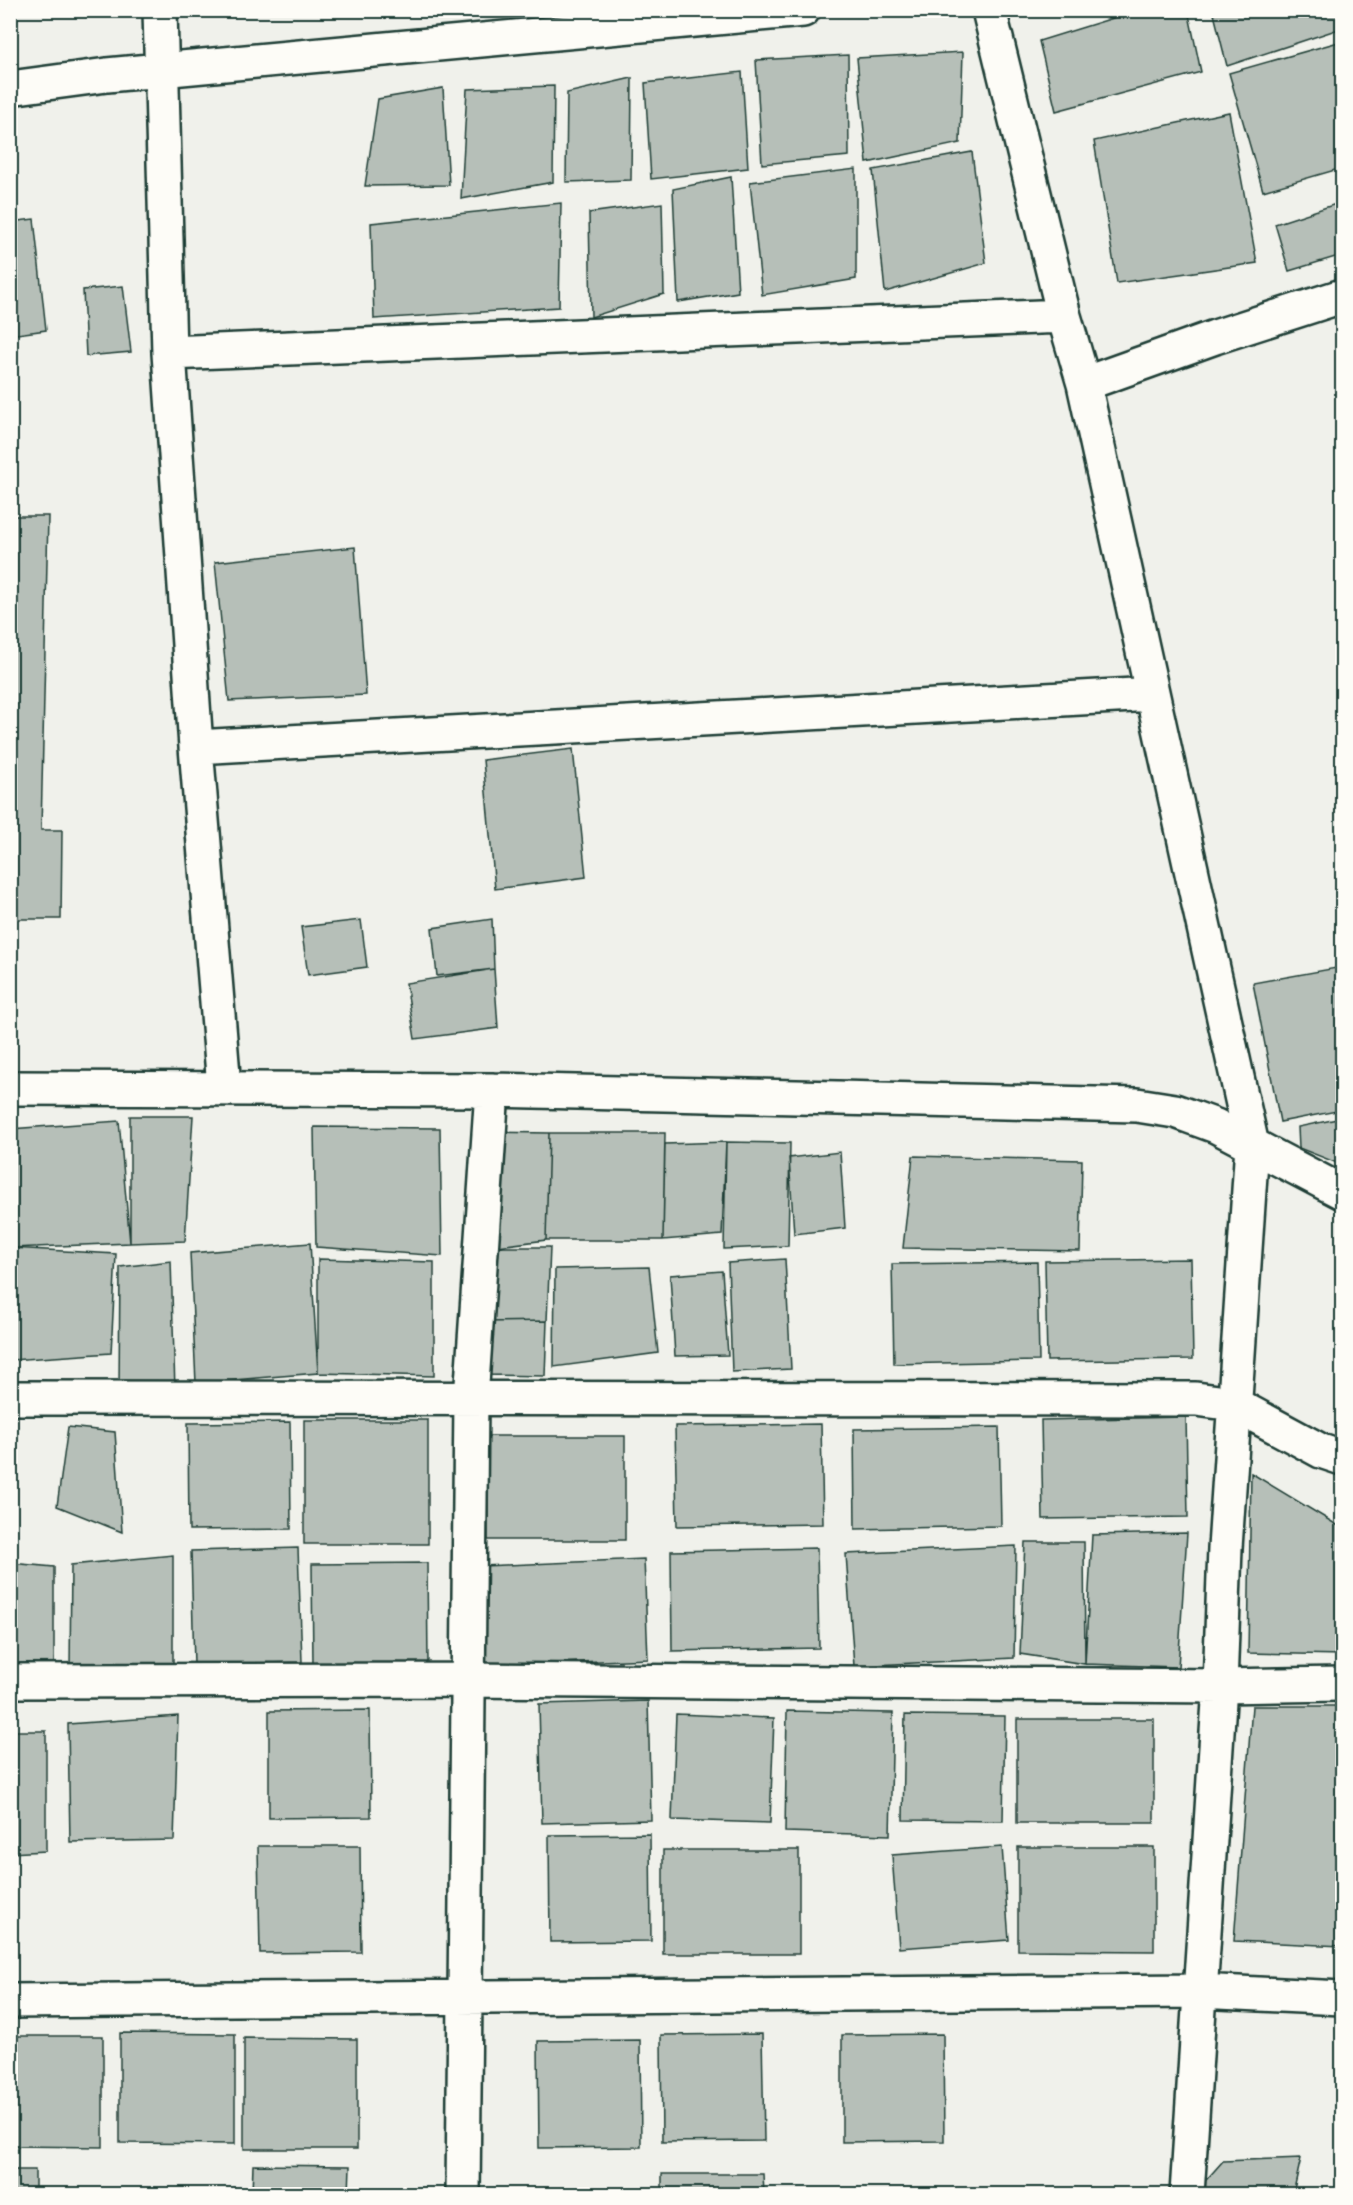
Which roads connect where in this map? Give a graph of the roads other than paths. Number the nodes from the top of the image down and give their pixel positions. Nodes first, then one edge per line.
1 (160, 10) edge
2 (803, 10) edge
3 (989, 10) edge
4 (163, 70) junction
5 (10, 88) edge
6 (1342, 296) edge
7 (1064, 316) junction
8 (169, 353) junction
9 (1084, 384) junction
10 (1152, 694) junction
11 (196, 747) junction
12 (10, 1088) edge
13 (224, 1088) junction
14 (492, 1090) junction
15 (1252, 1145) junction
16 (1342, 1192) edge
17 (10, 1398) edge
18 (471, 1399) junction
19 (1234, 1404) junction
20 (1342, 1458) edge
21 (467, 1680) junction
22 (10, 1681) edge
23 (1342, 1683) edge
24 (1220, 1686) junction
25 (1199, 1990) junction
26 (466, 1995) junction
27 (1342, 1998) edge
28 (10, 2001) edge
29 (463, 2194) edge
30 (1186, 2194) edge

1 - 4 street
2 - 4 street
3 - 7 street
4 - 5 street
4 - 8 street
6 - 9 street
7 - 8 street
7 - 9 street
8 - 11 street
9 - 10 street
10 - 11 street
10 - 15 street
11 - 13 street
12 - 13 street
13 - 14 street
14 - 15 street
14 - 18 street
15 - 16 street
15 - 19 street
17 - 18 street
18 - 19 street
18 - 21 street
19 - 20 street
19 - 24 street
21 - 22 street
21 - 24 street
21 - 26 street
23 - 24 street
24 - 25 street
25 - 26 street
25 - 27 street
25 - 30 street
26 - 28 street
26 - 29 street

